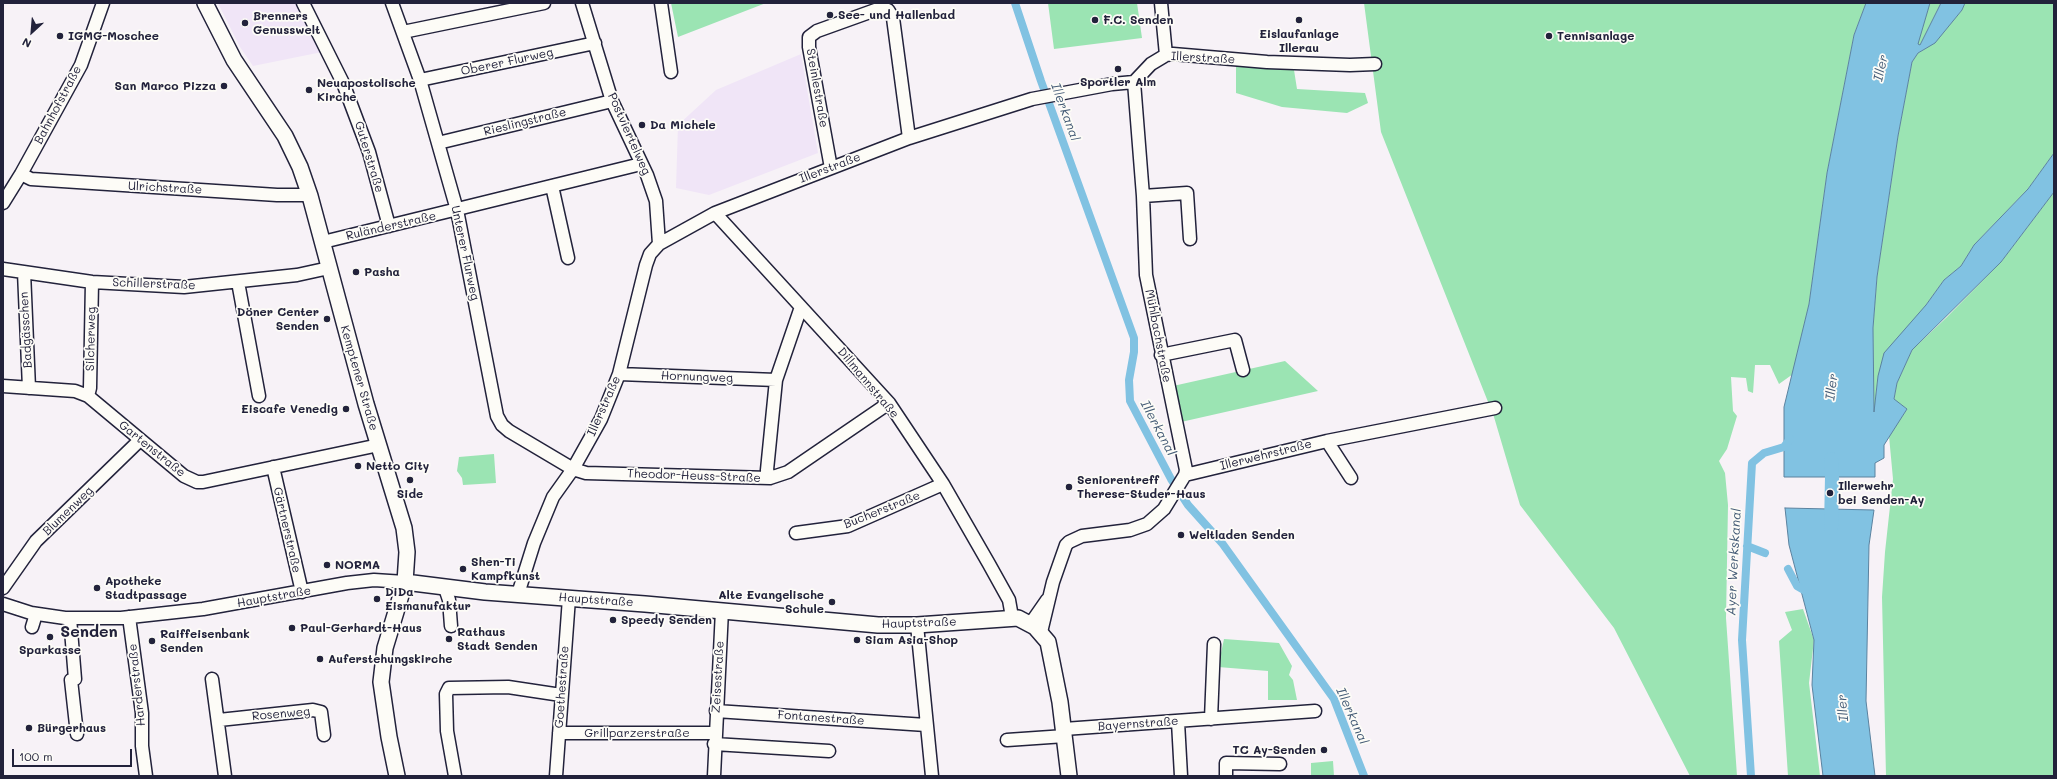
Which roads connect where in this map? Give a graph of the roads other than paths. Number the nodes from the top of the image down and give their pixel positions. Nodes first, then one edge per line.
1 (104, 3) edge
2 (205, 3) edge
3 (303, 3) edge
4 (392, 3) edge
5 (544, 3) edge
6 (582, 3) edge
7 (661, 3) edge
8 (1161, 3) edge
9 (403, 32) junction
10 (595, 43) junction
11 (1166, 55) junction
12 (1375, 64) dead end
13 (670, 72) dead end
14 (420, 80) junction
15 (1134, 82) junction
16 (612, 100) junction
17 (909, 138) junction
18 (438, 143) junction
19 (641, 164) junction
20 (831, 168) junction
21 (21, 174) junction
22 (552, 186) junction
23 (310, 194) junction
24 (1143, 196) junction
25 (3, 203) edge
26 (457, 210) junction
27 (715, 213) junction
28 (389, 226) junction
29 (1190, 239) dead end
30 (323, 242) junction
31 (658, 244) junction
32 (568, 258) dead end
33 (329, 268) junction
34 (3, 270) edge
35 (24, 272) junction
36 (92, 282) junction
37 (238, 282) junction
38 (801, 306) junction
39 (1161, 355) junction
40 (1243, 370) dead end
41 (619, 374) junction
42 (776, 380) junction
43 (3, 386) edge
44 (29, 388) junction
45 (88, 396) junction
46 (259, 396) dead end
47 (889, 403) junction
48 (1495, 408) dead end
49 (140, 440) junction
50 (1327, 441) junction
51 (379, 445) junction
52 (273, 467) junction
53 (573, 469) junction
54 (1184, 477) junction
55 (770, 478) junction
56 (1351, 478) dead end
57 (943, 484) junction
58 (796, 533) dead end
59 (404, 582) junction
60 (3, 588) edge
61 (445, 588) junction
62 (302, 592) junction
63 (518, 594) junction
64 (569, 598) junction
65 (3, 604) edge
66 (722, 610) junction
67 (36, 614) junction
68 (129, 617) junction
69 (70, 618) junction
70 (1012, 618) junction
71 (917, 625) junction
72 (451, 626) dead end
73 (32, 627) dead end
74 (1036, 628) junction
75 (1214, 644) dead end
76 (212, 679) dead end
77 (561, 695) junction
78 (716, 711) junction
79 (1315, 711) dead end
80 (1211, 719) junction
81 (219, 720) junction
82 (1178, 722) junction
83 (926, 725) junction
84 (559, 732) junction
85 (1065, 732) junction
86 (78, 734) dead end
87 (324, 734) dead end
88 (714, 739) junction
89 (1007, 740) dead end
90 (829, 751) dead end
91 (1280, 764) dead end
92 (146, 776) edge
93 (225, 776) edge
94 (397, 776) edge
95 (455, 776) edge
96 (556, 776) edge
97 (714, 776) edge
98 (932, 776) edge
99 (1070, 776) edge
100 (1181, 776) edge
101 (1226, 776) edge

1 - 21 street, Bahnhofstraße
2 - 23 main road, Kemptener Straße
3 - 28 street, Guterstraße
4 - 9 street, Unterer Flurweg
5 - 9 street
6 - 10 street, Postviertelweg
7 - 13 street
8 - 11 street
9 - 14 street, Unterer Flurweg
10 - 14 street, Oberer Flurweg
10 - 16 street, Postviertelweg
11 - 12 street, Illerstraße
11 - 15 street, Illerstraße
14 - 18 street, Unterer Flurweg
15 - 17 street, Illerstraße
15 - 24 street, Mühlbachstraße
16 - 18 street, Rieslingstraße
16 - 19 street, Postviertelweg
17 - 20 street, Illerstraße
17 - 20 street, Steinlestraße
18 - 26 street, Unterer Flurweg
19 - 22 street, Ruländerstraße
19 - 31 street, Postviertelweg
20 - 27 street, Illerstraße
21 - 23 street, Ulrichstraße
21 - 25 street, Bahnhofstraße
22 - 26 street, Ruländerstraße
22 - 32 street
23 - 30 main road, Kemptener Straße
24 - 29 street
24 - 39 street, Mühlbachstraße
26 - 28 street, Ruländerstraße
26 - 53 street, Unterer Flurweg
27 - 31 street, Illerstraße
27 - 38 street, Dillmannstraße
28 - 30 street, Ruländerstraße
30 - 33 main road, Kemptener Straße
31 - 41 street, Illerstraße
33 - 37 street, Schillerstraße
33 - 51 main road, Kemptener Straße
34 - 35 street, Schillerstraße
35 - 36 street, Schillerstraße
35 - 44 street, Badgässchen
36 - 37 street, Schillerstraße
36 - 45 street, Silcherweg
37 - 46 street
38 - 42 street
38 - 47 street, Dillmannstraße
39 - 40 street
39 - 54 street, Mühlbachstraße
41 - 42 street, Hornungweg
41 - 53 street, Illerstraße
42 - 55 street
43 - 44 street, Gartenstraße
44 - 45 street, Gartenstraße
45 - 49 street, Gartenstraße
47 - 55 street, Theodor-Heuss-Straße
47 - 57 street, Dillmannstraße
48 - 50 street, Illerwehrstraße
49 - 52 street, Gartenstraße
49 - 60 street, Blumenweg
50 - 54 street, Illerwehrstraße
50 - 56 street
51 - 52 street, Gartenstraße
51 - 59 main road, Kemptener Straße
52 - 62 street, Gärtnerstraße
53 - 55 street, Theodor-Heuss-Straße
53 - 63 street, Illerstraße
54 - 74 street
57 - 58 street, Bucherstraße
57 - 70 street, Dillmannstraße
59 - 61 main road, Hauptstraße
59 - 62 street, Hauptstraße
59 - 94 main road, Kemptener Straße
61 - 63 main road, Hauptstraße
61 - 72 street
62 - 68 street, Hauptstraße
63 - 64 main road, Hauptstraße
64 - 66 main road, Hauptstraße
64 - 77 street, Goethestraße
65 - 67 street, Hauptstraße
66 - 71 main road, Hauptstraße
66 - 78 street, Zeisestraße
67 - 69 street, Hauptstraße
67 - 73 street
68 - 69 street, Hauptstraße
68 - 92 street, Harderstraße
69 - 86 street
70 - 71 main road, Hauptstraße
70 - 74 main road, Hauptstraße
71 - 83 street
74 - 85 main road
75 - 80 street
76 - 81 street
77 - 84 street, Goethestraße
77 - 95 street
78 - 83 street, Fontanestraße
78 - 88 street, Zeisestraße
79 - 80 street, Bayernstraße
80 - 82 street, Bayernstraße
81 - 87 street, Rosenweg
81 - 93 street
82 - 85 street, Bayernstraße
82 - 100 street
83 - 98 street
84 - 88 street, Grillparzerstraße
84 - 96 street, Goethestraße
85 - 89 street, Bayernstraße
85 - 99 main road
88 - 90 street
88 - 97 street, Zeisestraße
91 - 101 street

